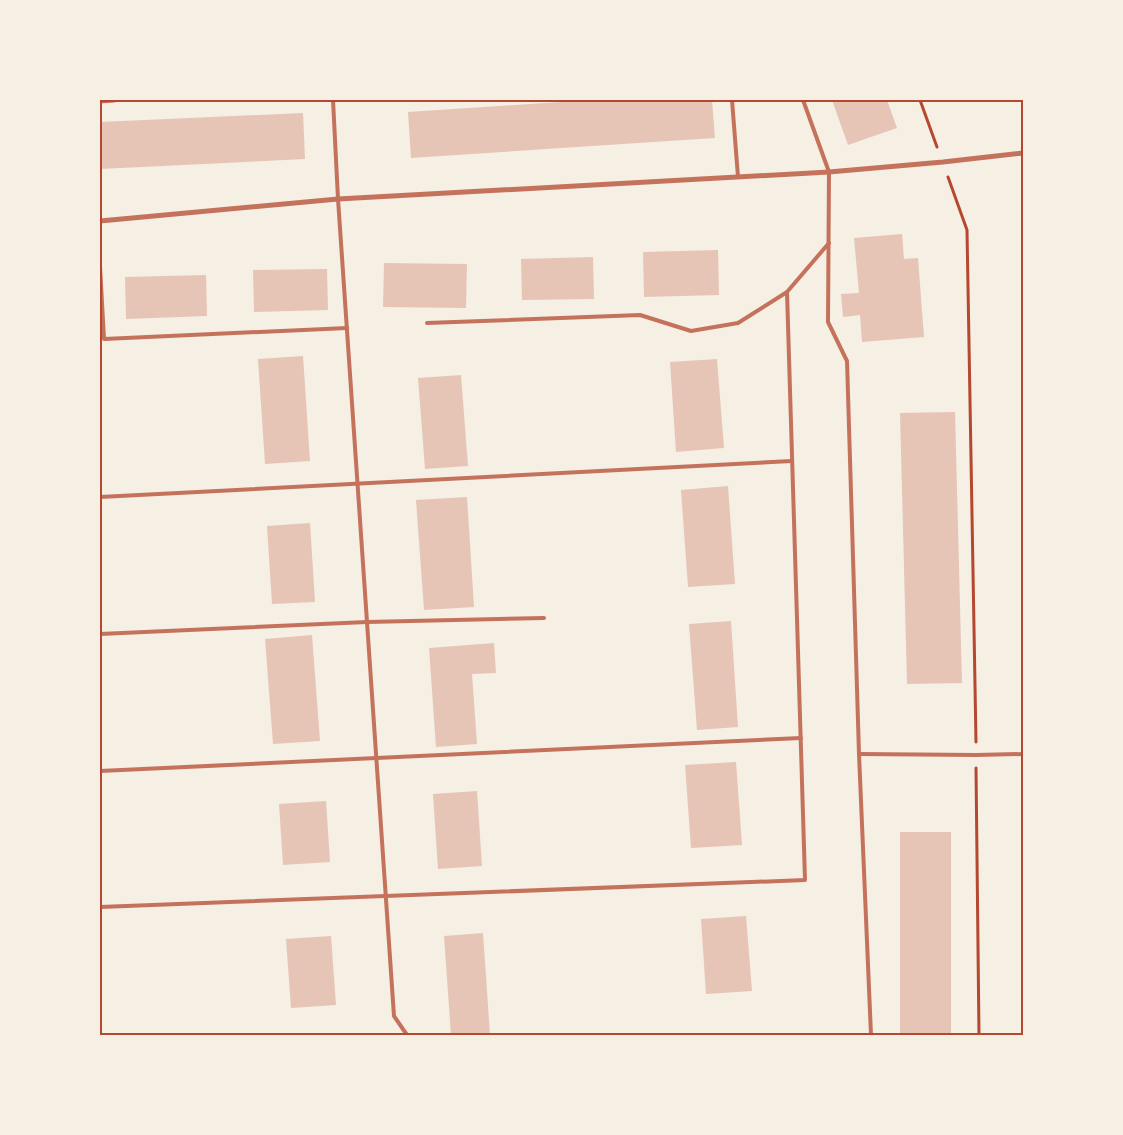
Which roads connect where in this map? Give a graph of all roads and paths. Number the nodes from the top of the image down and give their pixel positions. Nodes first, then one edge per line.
1 (114, 100) edge
2 (333, 100) edge
3 (732, 100) edge
4 (803, 100) edge
5 (920, 100) edge
6 (100, 101) edge
7 (1023, 153) edge
8 (943, 162) junction
9 (829, 172) junction
10 (738, 178) junction
11 (338, 200) junction
12 (100, 221) edge
13 (829, 243) junction
14 (100, 266) edge
15 (787, 292) junction
16 (427, 323) dead end
17 (347, 328) junction
18 (792, 460) junction
19 (100, 497) edge
20 (544, 618) dead end
21 (367, 622) junction
22 (100, 634) edge
23 (801, 738) junction
24 (859, 754) junction
25 (1023, 754) edge
26 (976, 755) junction
27 (100, 771) edge
28 (100, 907) edge
29 (407, 1035) edge
30 (872, 1035) edge
31 (979, 1035) edge

1 - 6 street
2 - 11 lane
3 - 10 lane
4 - 9 lane
5 - 8 path
7 - 8 street
8 - 9 street
8 - 26 path
9 - 10 street
9 - 13 lane
10 - 11 street
11 - 12 street
11 - 17 lane
13 - 15 lane
13 - 24 lane
14 - 17 lane
15 - 16 lane
15 - 18 lane
17 - 21 lane
18 - 19 lane
18 - 23 lane
20 - 21 lane
21 - 22 lane
21 - 29 lane
23 - 27 lane
23 - 28 lane
24 - 26 lane
24 - 30 lane
25 - 26 lane
26 - 31 path

